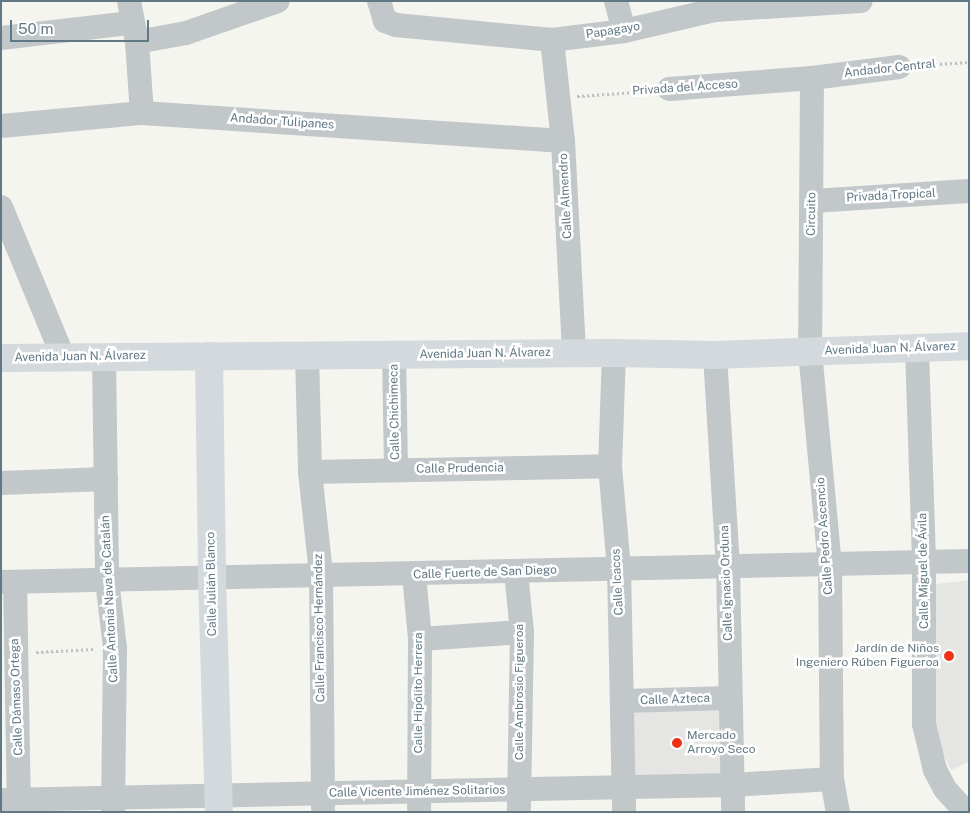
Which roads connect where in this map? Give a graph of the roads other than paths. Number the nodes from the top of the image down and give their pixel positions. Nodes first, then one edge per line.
1 (278, 1) edge
2 (379, 1) edge
3 (616, 1) edge
4 (861, 1) edge
5 (222, 12) edge
6 (132, 22) edge
7 (624, 31) junction
8 (1, 38) edge
9 (552, 40) junction
10 (899, 67) road end
11 (812, 78) junction
12 (669, 89) road end
13 (142, 114) junction
14 (1, 126) edge
15 (563, 140) junction
16 (969, 192) edge
17 (813, 201) junction
18 (1, 207) edge
19 (969, 346) edge
20 (918, 349) junction
21 (810, 351) junction
22 (614, 352) junction
23 (574, 353) junction
24 (394, 354) junction
25 (308, 355) junction
26 (714, 355) junction
27 (210, 356) junction
28 (104, 357) junction
29 (1, 358) edge
30 (63, 358) junction
31 (610, 466) junction
32 (396, 470) junction
33 (310, 472) junction
34 (106, 479) junction
35 (1, 483) edge
36 (924, 561) junction
37 (969, 561) edge
38 (830, 565) junction
39 (728, 566) junction
40 (619, 568) junction
41 (516, 572) junction
42 (321, 573) junction
43 (414, 575) junction
44 (212, 578) junction
45 (107, 580) junction
46 (8, 582) edge
47 (522, 632) junction
48 (420, 640) junction
49 (729, 698) junction
50 (622, 701) junction
51 (832, 780) junction
52 (732, 785) junction
53 (623, 788) junction
54 (519, 801) edge
55 (419, 802) edge
56 (13, 803) edge
57 (323, 803) edge
58 (219, 804) edge
59 (113, 805) edge
60 (624, 812) edge
61 (733, 812) edge
62 (838, 812) edge
63 (966, 812) edge

1 - 5 street
2 - 9 street, Papagayo
3 - 7 street
4 - 7 street, Papagayo
5 - 6 street
6 - 8 street
6 - 13 street
7 - 9 street, Papagayo
9 - 15 street, Calle Almendro
10 - 11 street, Andador Central
11 - 12 street, Privada del Acceso
11 - 17 street, Circuito
13 - 14 street, Andador Tulipanes
13 - 15 street, Andador Tulipanes
15 - 23 street, Calle Almendro
16 - 17 street, Privada Tropical
17 - 21 street, Circuito
18 - 30 street
19 - 20 main road, Avenida Juan N. Álvarez
20 - 21 main road, Avenida Juan N. Álvarez
20 - 36 street, Calle Miguel de Ávila
21 - 26 main road, Avenida Juan N. Álvarez
21 - 38 street, Calle Pedro Ascencio
22 - 23 main road, Avenida Juan N. Álvarez
22 - 26 main road, Avenida Juan N. Álvarez
22 - 31 street, Calle Icacos
23 - 24 main road, Avenida Juan N. Álvarez
24 - 25 main road, Avenida Juan N. Álvarez
24 - 32 street, Calle Chichimeca
25 - 27 main road, Avenida Juan N. Álvarez
25 - 33 street, Calle Francisco Hernández
26 - 39 street, Calle Ignacio Orduna
27 - 28 main road, Avenida Juan N. Álvarez
27 - 44 main road, Calle Julián Blanco
28 - 30 main road, Avenida Juan N. Álvarez
28 - 34 street, Calle Antonia Nava de Catalán
29 - 30 main road, Avenida Juan N. Álvarez
31 - 32 street, Calle Prudencia
31 - 40 street, Calle Icacos
32 - 33 street, Calle Prudencia
33 - 42 street, Calle Francisco Hernández
34 - 35 street
34 - 45 street, Calle Antonia Nava de Catalán
36 - 37 street, Calle Fuerte de San Diego
36 - 38 street, Calle Fuerte de San Diego
36 - 63 street, Calle Miguel de Ávila
38 - 39 street, Calle Fuerte de San Diego
38 - 51 street, Calle Pedro Ascencio
39 - 40 street, Calle Fuerte de San Diego
39 - 49 street, Calle Ignacio Orduna
40 - 41 street, Calle Fuerte de San Diego
40 - 50 street, Calle Icacos
41 - 43 street, Calle Fuerte de San Diego
41 - 47 street, Calle Ambrosio Figueroa
42 - 43 street, Calle Fuerte de San Diego
42 - 44 street, Calle Fuerte de San Diego
42 - 57 street, Calle Francisco Hernández
43 - 48 street, Calle Hipólito Herrera
44 - 45 street, Calle Fuerte de San Diego
44 - 58 main road, Calle Julián Blanco
45 - 46 street, Calle Fuerte de San Diego
45 - 59 street, Calle Antonia Nava de Catalán
46 - 56 street, Calle Dámaso Ortega
47 - 48 street
47 - 54 street, Calle Ambrosio Figueroa
48 - 55 street, Calle Hipólito Herrera
49 - 50 street, Calle Azteca
49 - 52 street, Calle Ignacio Orduna
50 - 53 street, Calle Icacos
51 - 52 street, Calle Vicente Jiménez Solitarios
51 - 62 street, Calle Pedro Ascencio
52 - 53 street, Calle Vicente Jiménez Solitarios
52 - 61 street, Calle Ignacio Orduna
53 - 54 street, Calle Vicente Jiménez Solitarios
53 - 60 street, Calle Icacos
54 - 55 street, Calle Vicente Jiménez Solitarios
55 - 57 street, Calle Vicente Jiménez Solitarios
56 - 59 street, Calle Vicente Jiménez Solitarios
57 - 58 street, Calle Vicente Jiménez Solitarios
58 - 59 street, Calle Vicente Jiménez Solitarios

